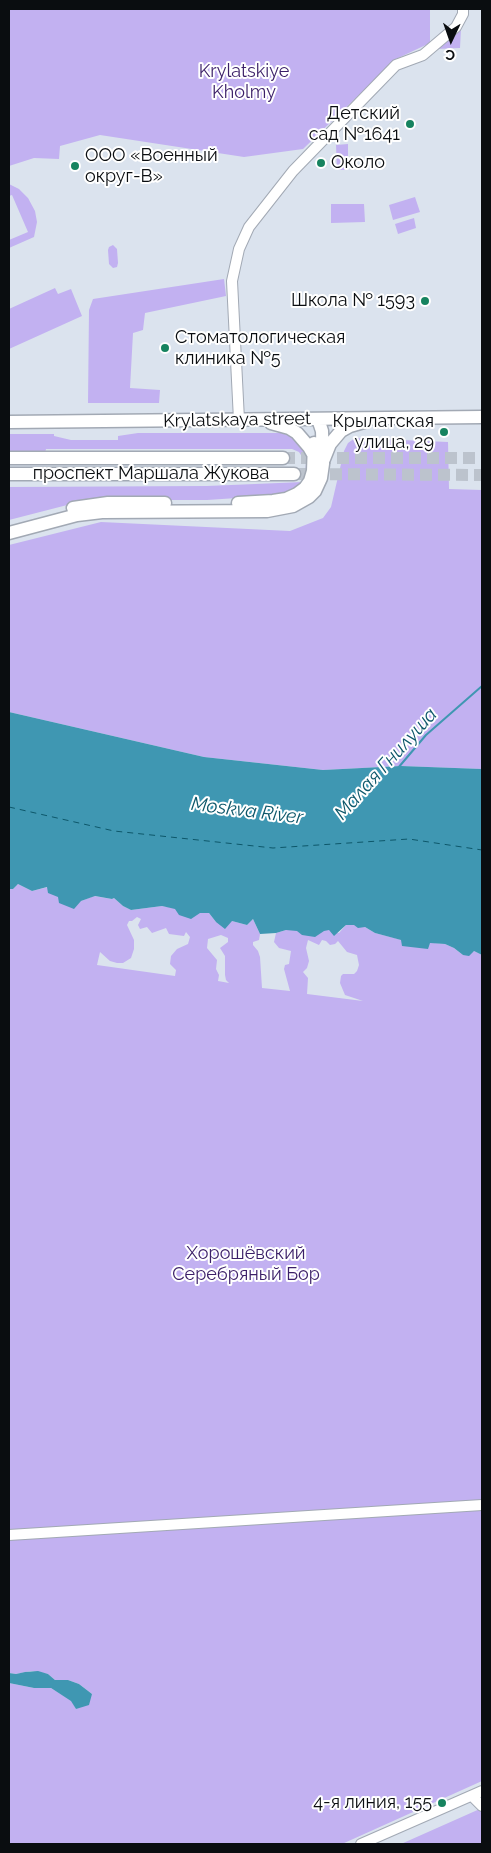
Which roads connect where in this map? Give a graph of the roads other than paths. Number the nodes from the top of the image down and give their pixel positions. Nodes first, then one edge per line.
1 (463, 9) edge
2 (382, 417) junction
3 (482, 417) edge
4 (254, 419) junction
5 (318, 419) junction
6 (239, 420) junction
7 (9, 422) edge
8 (9, 458) edge
9 (283, 458) tunnel mouth
10 (318, 463) junction
11 (9, 474) edge
12 (294, 474) tunnel mouth
13 (9, 524) edge
14 (9, 533) edge
15 (482, 1505) edge
16 (9, 1535) edge
17 (482, 1791) edge
18 (472, 1796) junction
19 (482, 1806) edge
20 (361, 1844) edge

1 - 6 street
2 - 3 main road, Krylatskaya street
2 - 5 main road, Krylatskaya street
2 - 10 main road
4 - 5 main road, Krylatskaya street
4 - 6 main road, Krylatskaya street
4 - 10 main road
5 - 10 main road
6 - 7 main road, Krylatskaya street
8 - 9 main road, проспект Маршала Жукова
10 - 13 main road
10 - 14 main road
11 - 12 main road, проспект Маршала Жукова
15 - 16 street
17 - 18 street
18 - 19 street
18 - 20 street

